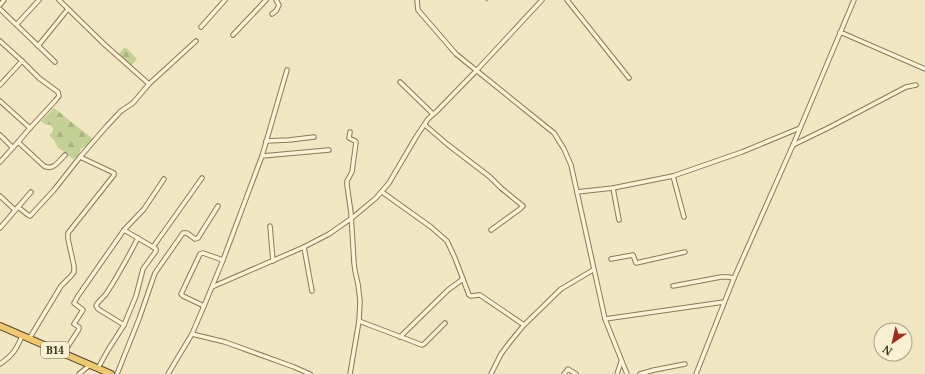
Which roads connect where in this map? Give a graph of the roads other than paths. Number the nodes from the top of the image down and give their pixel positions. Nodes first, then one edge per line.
1 (4, 0) edge
2 (39, 0) edge
3 (58, 0) edge
4 (225, 0) edge
5 (266, 0) edge
6 (276, 0) edge
7 (417, 0) edge
8 (542, 0) edge
9 (567, 0) edge
10 (854, 0) edge
11 (0, 5) edge
12 (0, 9) edge
13 (68, 9) junction
14 (272, 14) dead end
15 (17, 24) junction
16 (201, 27) dead end
17 (840, 32) junction
18 (233, 35) dead end
19 (0, 40) edge
20 (196, 41) dead end
21 (38, 46) junction
22 (22, 61) junction
23 (55, 62) dead end
24 (925, 69) edge
25 (287, 70) dead end
26 (476, 71) junction
27 (629, 78) dead end
28 (400, 82) dead end
29 (149, 84) junction
30 (916, 85) dead end
31 (0, 86) edge
32 (0, 101) edge
33 (433, 114) junction
34 (425, 124) junction
35 (30, 128) junction
36 (800, 128) junction
37 (350, 132) dead end
38 (0, 135) edge
39 (314, 137) dead end
40 (266, 140) junction
41 (18, 142) junction
42 (793, 145) junction
43 (12, 147) junction
44 (329, 150) dead end
45 (65, 155) dead end
46 (262, 156) junction
47 (80, 157) junction
48 (0, 162) edge
49 (673, 176) junction
50 (202, 178) dead end
51 (164, 179) dead end
52 (612, 188) junction
53 (32, 192) dead end
54 (382, 192) junction
55 (577, 192) junction
56 (0, 196) edge
57 (218, 206) dead end
58 (17, 208) junction
59 (684, 217) dead end
60 (352, 218) junction
61 (619, 220) dead end
62 (270, 226) dead end
63 (0, 228) edge
64 (124, 230) junction
65 (491, 230) dead end
66 (138, 238) junction
67 (153, 247) junction
68 (304, 247) junction
69 (685, 252) dead end
70 (611, 259) dead end
71 (223, 260) junction
72 (273, 261) junction
73 (593, 270) junction
74 (734, 278) junction
75 (462, 279) junction
76 (672, 286) dead end
77 (212, 287) junction
78 (312, 291) dead end
79 (724, 302) junction
80 (204, 306) junction
81 (605, 319) junction
82 (359, 321) junction
83 (445, 323) dead end
84 (124, 325) junction
85 (524, 325) junction
86 (0, 326) edge
87 (192, 334) junction
88 (22, 336) junction
89 (400, 337) junction
90 (29, 339) junction
91 (63, 354) junction
92 (621, 362) junction
93 (0, 364) edge
94 (685, 364) dead end
95 (90, 365) junction
96 (98, 368) junction
97 (79, 374) edge
98 (111, 374) edge
99 (117, 374) edge
100 (168, 374) edge
101 (310, 374) edge
102 (350, 374) edge
103 (491, 374) edge
104 (564, 374) edge
105 (576, 374) edge
106 (617, 374) edge
107 (627, 374) edge
108 (640, 374) edge
109 (696, 374) edge

1 - 11 street
2 - 15 street
3 - 13 street
4 - 16 street
5 - 18 street
6 - 14 street
7 - 26 street
8 - 26 street
9 - 27 street
10 - 17 street
12 - 15 street
13 - 21 street
13 - 29 street
15 - 21 street
17 - 24 street
17 - 36 street
19 - 22 street
20 - 29 street
21 - 23 street
22 - 31 street
22 - 35 street
25 - 40 street
26 - 33 street
26 - 55 street
28 - 33 street
29 - 47 street
30 - 42 street
32 - 35 street
33 - 34 street
34 - 54 street
34 - 65 street
35 - 41 street
36 - 42 street
36 - 49 street
37 - 60 street
38 - 43 street
39 - 40 street
40 - 46 street
41 - 43 street
41 - 45 street
42 - 74 street
43 - 48 street
44 - 46 street
46 - 71 street
47 - 58 street
47 - 90 street
49 - 52 street
49 - 59 street
50 - 67 street
51 - 64 street
52 - 55 street
52 - 61 street
53 - 58 street
54 - 60 street
54 - 75 street
55 - 73 street
56 - 58 street
57 - 99 street
58 - 63 street
60 - 68 street
60 - 82 street
62 - 72 street
64 - 66 street
64 - 91 street
66 - 67 street
66 - 84 street
67 - 84 street
68 - 72 street
68 - 78 street
69 - 70 street
71 - 77 street
71 - 80 street
72 - 77 street
73 - 81 street
73 - 85 street
74 - 76 street
74 - 79 street
75 - 85 street
75 - 89 street
77 - 80 street
79 - 81 street
79 - 109 street
80 - 87 street
81 - 92 street
82 - 89 street
82 - 102 street
83 - 89 street
84 - 96 street
85 - 103 street
86 - 88 highway, B14
87 - 100 street
87 - 101 street
88 - 90 highway, B14
88 - 93 street
90 - 91 highway, B14
91 - 95 highway, B14
92 - 106 street
92 - 107 street
94 - 108 street
95 - 96 highway, B14
95 - 97 street
96 - 98 highway, B14
104 - 105 street

